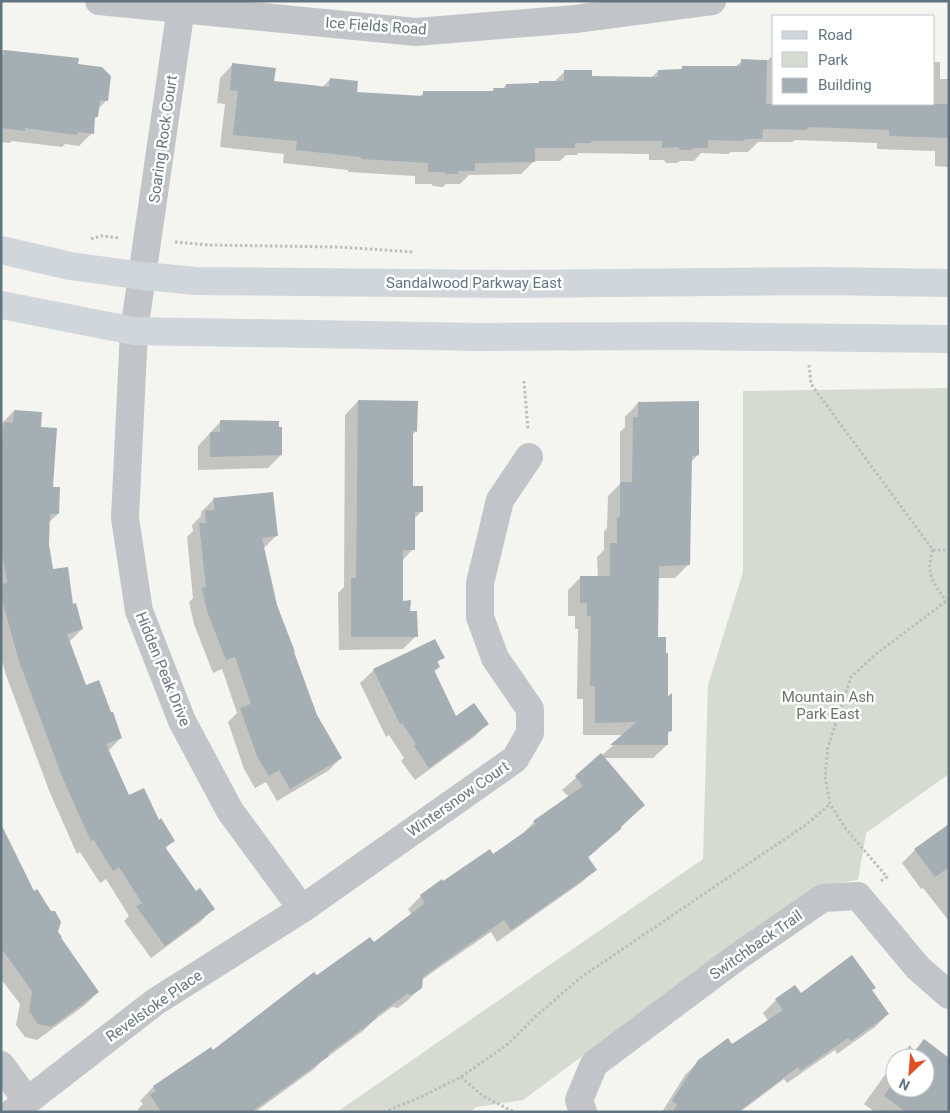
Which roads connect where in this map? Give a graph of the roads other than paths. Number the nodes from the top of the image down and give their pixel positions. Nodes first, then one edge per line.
1 (99, 1) edge
2 (712, 1) edge
3 (182, 5) edge
4 (1, 250) edge
5 (143, 276) junction
6 (949, 283) edge
7 (1, 305) edge
8 (134, 331) junction
9 (949, 338) edge
10 (529, 457) road end
11 (302, 909) junction
12 (949, 995) edge
13 (1, 1065) edge
14 (20, 1106) edge
15 (582, 1112) edge

1 - 3 street, Ice Fields Road
2 - 3 street, Ice Fields Road
3 - 5 street, Soaring Rock Court
4 - 5 main road, Sandalwood Parkway East
5 - 6 main road, Sandalwood Parkway East
5 - 8 street, Hidden Peak Drive
7 - 8 main road
8 - 9 main road
8 - 11 street, Hidden Peak Drive
10 - 11 street, Wintersnow Court
11 - 14 street, Revelstoke Place
12 - 15 street, Switchback Trail
13 - 14 street

